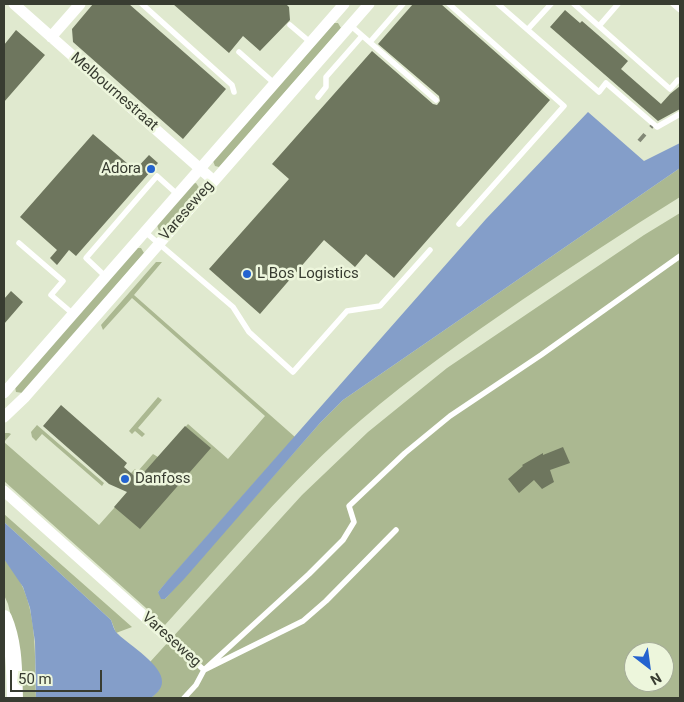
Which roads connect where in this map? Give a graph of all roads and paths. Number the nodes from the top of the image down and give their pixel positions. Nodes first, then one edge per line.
1 (14, 4) edge
2 (80, 4) edge
3 (142, 4) edge
4 (368, 4) edge
5 (403, 4) edge
6 (449, 4) edge
7 (498, 4) edge
8 (551, 4) edge
9 (574, 4) edge
10 (618, 4) edge
11 (673, 4) edge
12 (339, 6) edge
13 (680, 10) edge
14 (351, 23) junction
15 (290, 25) dead end
16 (599, 26) junction
17 (528, 29) junction
18 (362, 36) junction
19 (51, 37) junction
20 (310, 42) junction
21 (370, 42) junction
22 (239, 52) dead end
23 (680, 81) edge
24 (274, 83) junction
25 (234, 92) dead end
26 (318, 97) dead end
27 (436, 100) dead end
28 (680, 114) edge
29 (200, 168) junction
30 (214, 180) junction
31 (177, 194) junction
32 (459, 224) dead end
33 (144, 231) junction
34 (19, 243) dead end
35 (159, 243) junction
36 (430, 250) dead end
37 (680, 256) edge
38 (105, 276) junction
39 (72, 313) junction
40 (4, 393) edge
41 (4, 398) edge
42 (14, 406) junction
43 (4, 417) edge
44 (4, 491) edge
45 (396, 530) dead end
46 (4, 618) edge
47 (163, 633) joint
48 (204, 670) junction
49 (15, 698) edge
50 (184, 698) edge

1 - 19 street, Melbournestraat
2 - 19 street
3 - 25 lane
4 - 14 street, Vareseweg
5 - 21 lane
6 - 32 lane
7 - 17 lane
8 - 17 lane
9 - 16 lane
10 - 16 lane
11 - 13 lane
12 - 14 street
12 - 20 street, Vareseweg
14 - 18 lane
14 - 30 street, Vareseweg
15 - 20 lane
16 - 23 lane
17 - 28 lane
18 - 21 lane
18 - 26 lane
19 - 29 street, Melbournestraat
20 - 24 street, Vareseweg
21 - 27 lane
22 - 24 lane
24 - 29 street, Vareseweg
29 - 30 street, Melbournestraat
29 - 31 street, Vareseweg
30 - 35 street, Vareseweg
31 - 33 street, Vareseweg
31 - 38 lane
33 - 35 lane
33 - 38 street, Vareseweg
34 - 39 lane
35 - 36 lane
35 - 42 street, Vareseweg
37 - 48 lane
38 - 39 street, Vareseweg
39 - 40 street, Vareseweg
41 - 42 street
42 - 43 street, Vareseweg
44 - 47 street, Vareseweg
45 - 48 lane, Vareseweg
46 - 49 main road
47 - 48 lane, Vareseweg
48 - 50 lane

